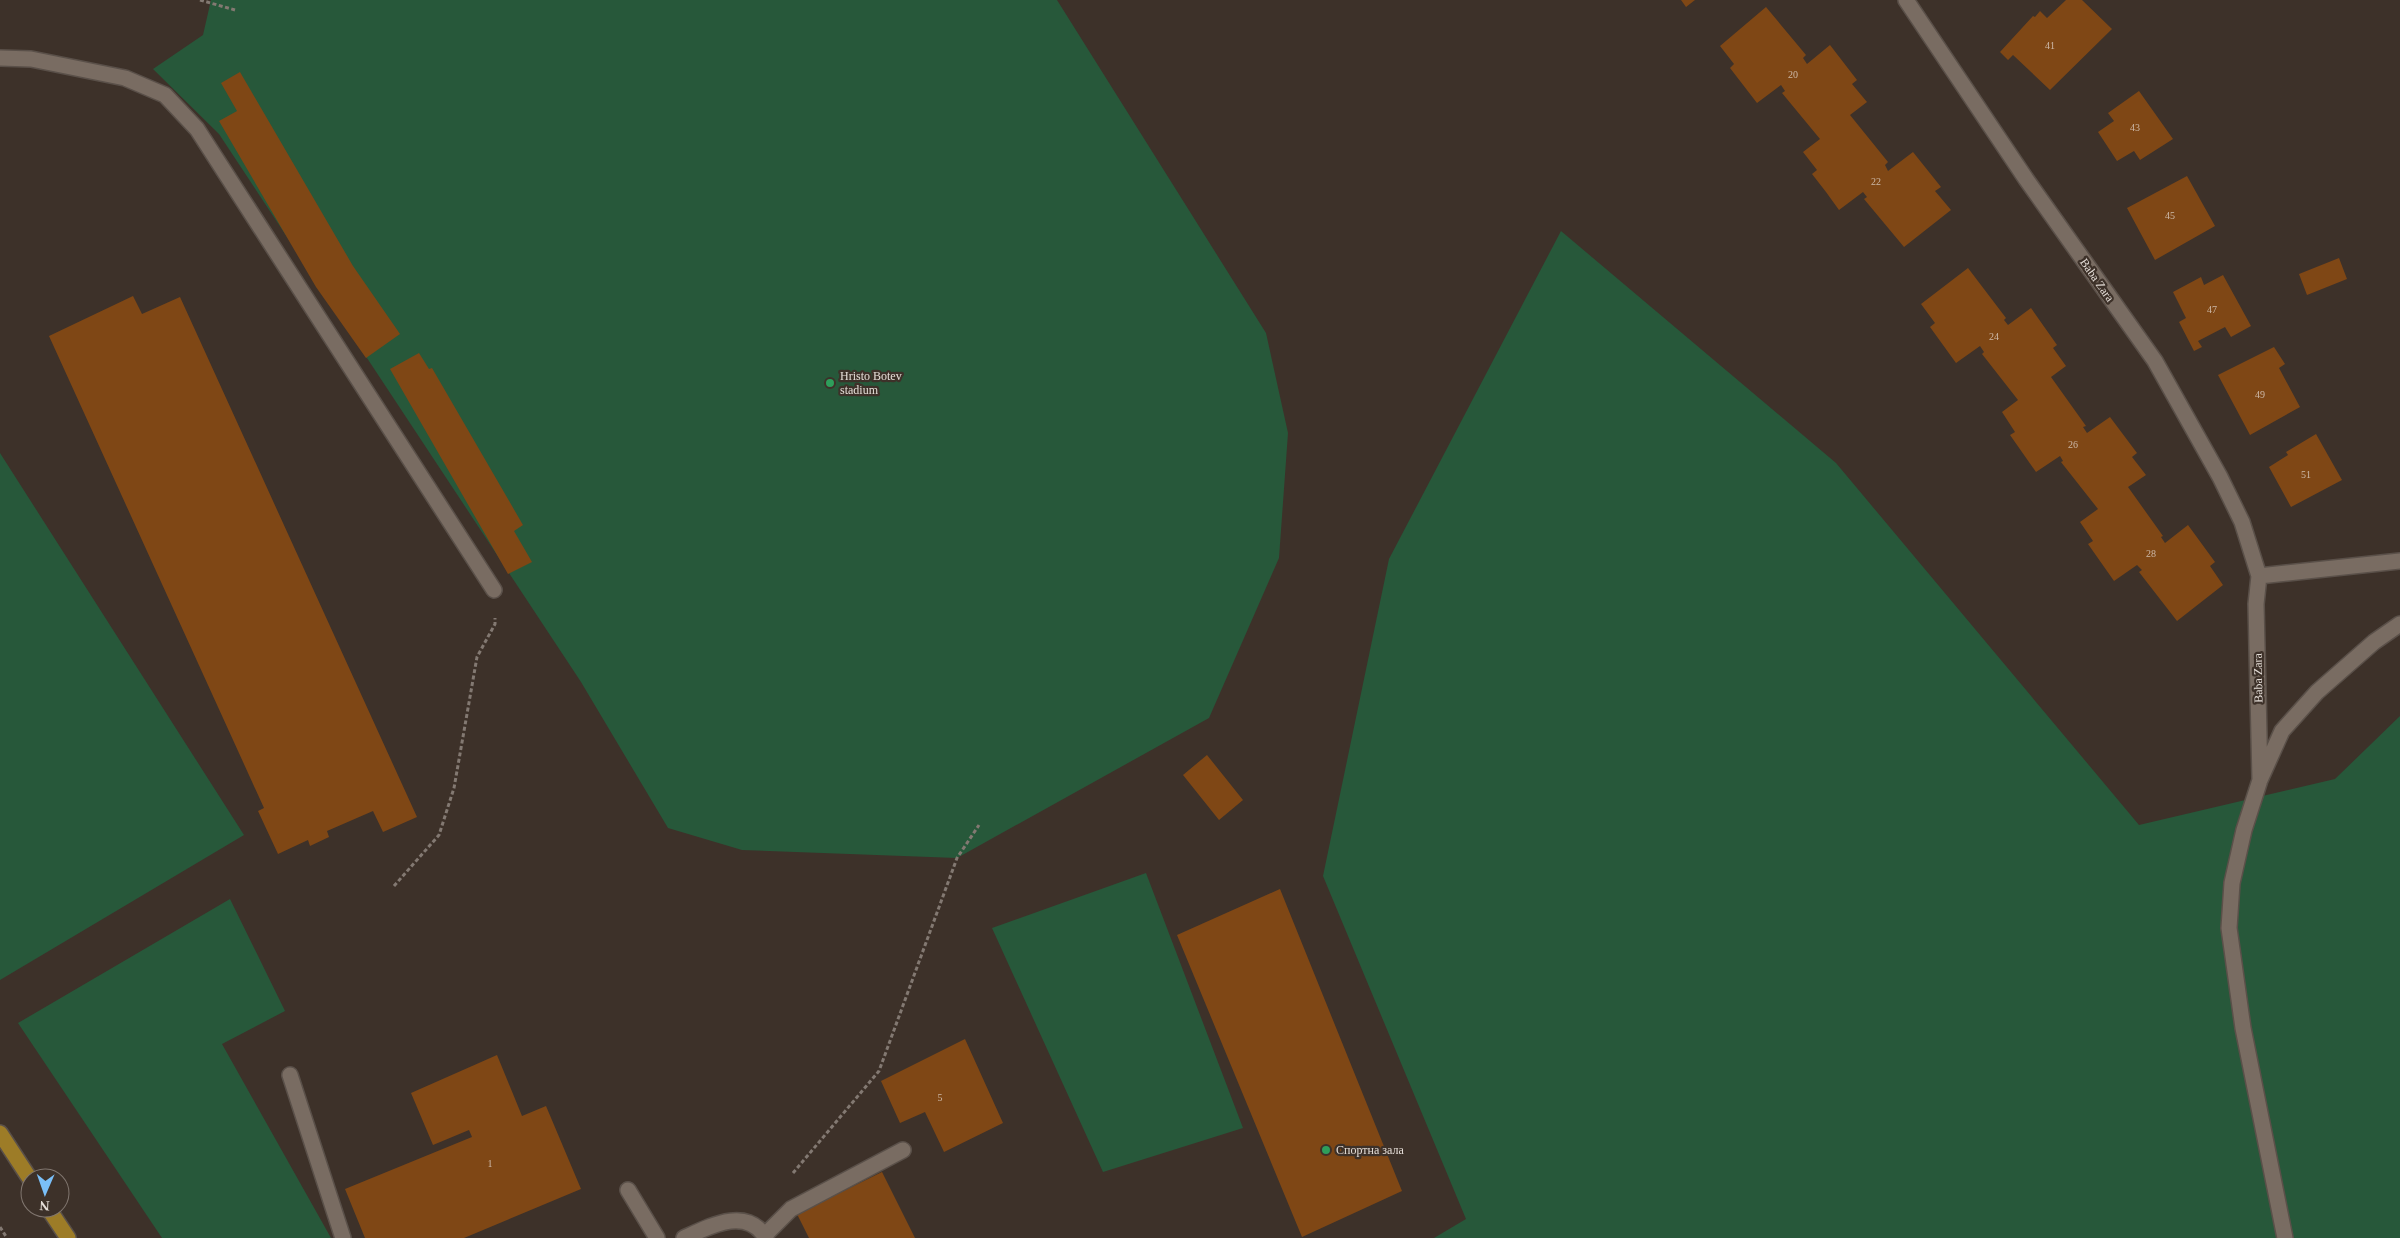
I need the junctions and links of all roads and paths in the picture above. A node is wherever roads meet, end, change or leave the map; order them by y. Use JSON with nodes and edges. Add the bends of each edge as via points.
{"nodes":[{"id":1,"x":200,"y":0,"type":"edge"},
{"id":2,"x":1906,"y":0,"type":"edge"},
{"id":3,"x":234,"y":10,"type":"dead end"},
{"id":4,"x":0,"y":58,"type":"edge"},
{"id":5,"x":2400,"y":561,"type":"edge"},
{"id":6,"x":2259,"y":576,"type":"junction"},
{"id":7,"x":494,"y":590,"type":"joint"},
{"id":8,"x":2400,"y":624,"type":"edge"},
{"id":9,"x":2260,"y":780,"type":"junction"},
{"id":10,"x":979,"y":825,"type":"dead end"},
{"id":11,"x":394,"y":886,"type":"dead end"},
{"id":12,"x":290,"y":1074,"type":"dead end"},
{"id":13,"x":0,"y":1133,"type":"edge"},
{"id":14,"x":903,"y":1150,"type":"dead end"},
{"id":15,"x":23,"y":1168,"type":"edge"},
{"id":16,"x":788,"y":1180,"type":"dead end"},
{"id":17,"x":628,"y":1190,"type":"dead end"},
{"id":18,"x":55,"y":1218,"type":"edge"},
{"id":19,"x":0,"y":1227,"type":"edge"},
{"id":20,"x":766,"y":1237,"type":"edge"},
{"id":21,"x":7,"y":1238,"type":"edge"},
{"id":22,"x":68,"y":1238,"type":"edge"},
{"id":23,"x":343,"y":1238,"type":"edge"},
{"id":24,"x":656,"y":1238,"type":"edge"},
{"id":25,"x":684,"y":1238,"type":"edge"},
{"id":26,"x":2285,"y":1238,"type":"edge"}],
"edges":[{"from":1,"to":3,"type":"path"},
{"from":2,"to":6,"type":"street","name":"Baba Zara","via":[[2026,180],[2155,361],[2242,522]]},
{"from":4,"to":7,"type":"street","via":[[31,59],[126,78],[165,95],[197,128]]},
{"from":5,"to":6,"type":"street"},
{"from":6,"to":9,"type":"street","name":"Baba Zara","via":[[2256,604]]},
{"from":7,"to":11,"type":"path","via":[[495,624],[477,657],[454,788],[439,835]]},
{"from":8,"to":9,"type":"street","via":[[2374,642],[2317,692],[2288,724]]},
{"from":9,"to":26,"type":"street","via":[[2232,883],[2229,928],[2243,1028]]},
{"from":10,"to":16,"type":"path","via":[[957,858],[879,1070]]},
{"from":12,"to":23,"type":"street"},
{"from":13,"to":15,"type":"main road"},
{"from":14,"to":20,"type":"street","via":[[790,1209]]},
{"from":17,"to":24,"type":"street"},
{"from":18,"to":22,"type":"main road"},
{"from":19,"to":21,"type":"path"},
{"from":20,"to":25,"type":"street","via":[[752,1223],[736,1220],[718,1222]]}]}
